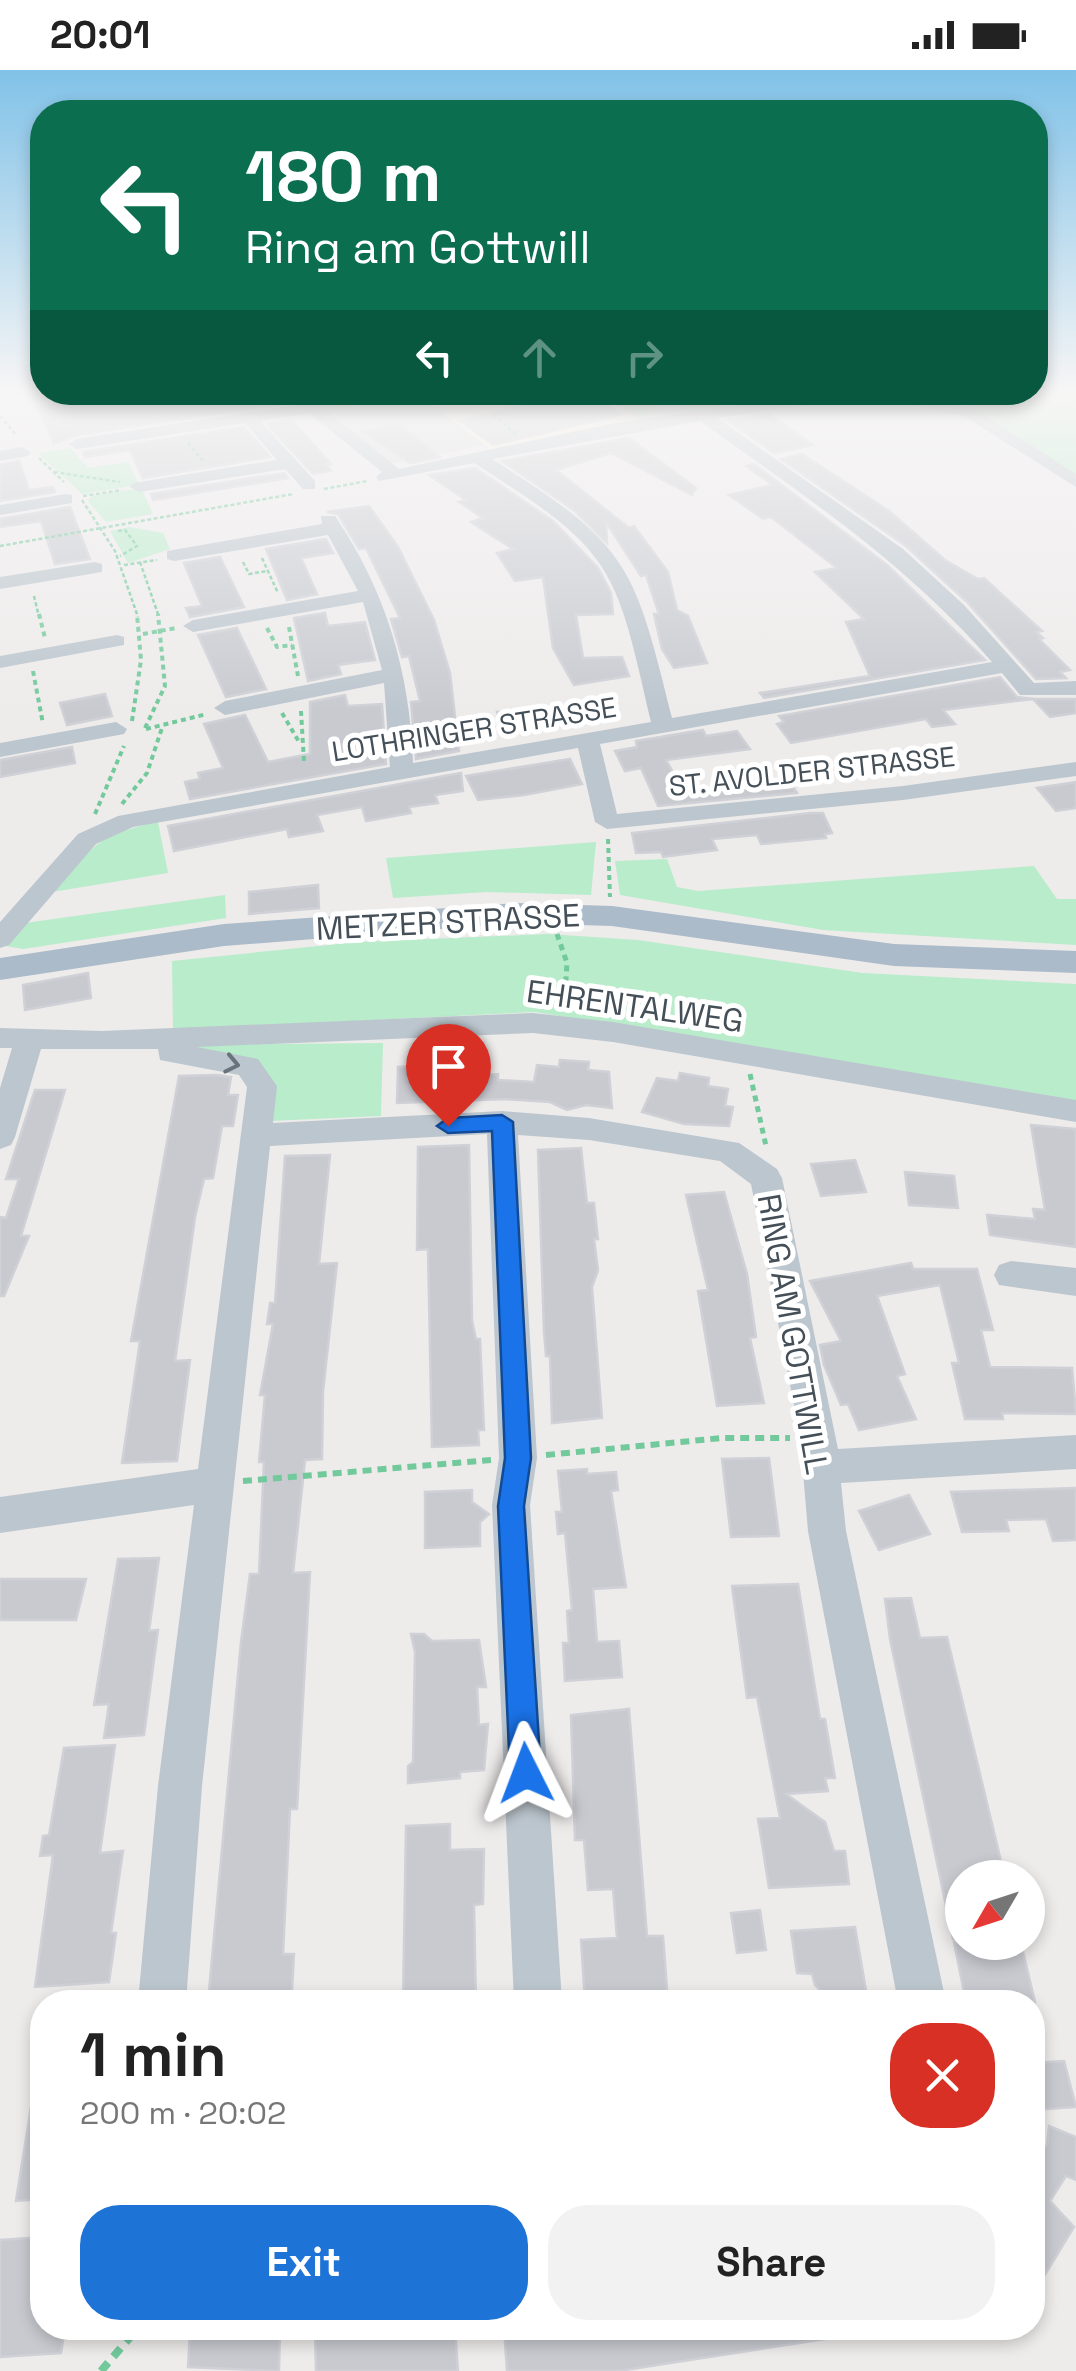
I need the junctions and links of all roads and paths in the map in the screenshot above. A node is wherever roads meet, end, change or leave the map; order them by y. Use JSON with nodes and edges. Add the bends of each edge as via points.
{"nodes":[{"id":1,"x":52,"y":497,"type":"edge"},
{"id":2,"x":74,"y":497,"type":"edge"},
{"id":3,"x":265,"y":497,"type":"edge"},
{"id":4,"x":538,"y":497,"type":"edge"},
{"id":5,"x":817,"y":497,"type":"edge"},
{"id":6,"x":0,"y":510,"type":"edge"},
{"id":7,"x":102,"y":529,"type":"junction"},
{"id":8,"x":118,"y":531,"type":"dead end"},
{"id":9,"x":0,"y":546,"type":"edge"},
{"id":10,"x":246,"y":546,"type":"junction"},
{"id":11,"x":174,"y":555,"type":"joint"},
{"id":12,"x":120,"y":556,"type":"junction"},
{"id":13,"x":140,"y":562,"type":"junction"},
{"id":14,"x":124,"y":565,"type":"junction"},
{"id":15,"x":95,"y":568,"type":"dead end"},
{"id":16,"x":268,"y":570,"type":"junction"},
{"id":17,"x":29,"y":578,"type":"junction"},
{"id":18,"x":0,"y":583,"type":"edge"},
{"id":19,"x":370,"y":595,"type":"junction"},
{"id":20,"x":285,"y":610,"type":"junction"},
{"id":21,"x":263,"y":621,"type":"dead end"},
{"id":22,"x":193,"y":626,"type":"joint"},
{"id":23,"x":162,"y":630,"type":"junction"},
{"id":24,"x":144,"y":634,"type":"junction"},
{"id":25,"x":117,"y":641,"type":"dead end"},
{"id":26,"x":292,"y":646,"type":"junction"},
{"id":27,"x":40,"y":655,"type":"junction"},
{"id":28,"x":0,"y":662,"type":"edge"},
{"id":29,"x":1005,"y":666,"type":"junction"},
{"id":30,"x":394,"y":674,"type":"junction"},
{"id":31,"x":1076,"y":688,"type":"edge"},
{"id":32,"x":300,"y":693,"type":"junction"},
{"id":33,"x":279,"y":706,"type":"dead end"},
{"id":34,"x":224,"y":708,"type":"joint"},
{"id":35,"x":664,"y":727,"type":"junction"},
{"id":36,"x":144,"y":728,"type":"junction"},
{"id":37,"x":162,"y":728,"type":"junction"},
{"id":38,"x":124,"y":733,"type":"junction"},
{"id":39,"x":587,"y":740,"type":"junction"},
{"id":40,"x":47,"y":742,"type":"junction"},
{"id":41,"x":300,"y":743,"type":"junction"},
{"id":42,"x":0,"y":750,"type":"edge"},
{"id":43,"x":304,"y":762,"type":"dead end"},
{"id":44,"x":1076,"y":769,"type":"edge"},
{"id":45,"x":402,"y":770,"type":"junction"},
{"id":46,"x":117,"y":809,"type":"dead end"},
{"id":47,"x":104,"y":816,"type":"dead end"},
{"id":48,"x":607,"y":822,"type":"junction"},
{"id":49,"x":605,"y":903,"type":"dead end"},
{"id":50,"x":562,"y":928,"type":"dead end"},
{"id":51,"x":0,"y":938,"type":"edge"},
{"id":52,"x":1076,"y":962,"type":"edge"},
{"id":53,"x":0,"y":969,"type":"edge"},
{"id":54,"x":565,"y":1026,"type":"junction"},
{"id":55,"x":15,"y":1038,"type":"edge"},
{"id":56,"x":102,"y":1041,"type":"junction"},
{"id":57,"x":746,"y":1057,"type":"junction"},
{"id":58,"x":1076,"y":1111,"type":"edge"},
{"id":59,"x":502,"y":1122,"type":"junction"},
{"id":60,"x":256,"y":1135,"type":"junction"},
{"id":61,"x":0,"y":1137,"type":"edge"},
{"id":62,"x":770,"y":1164,"type":"dead end"},
{"id":63,"x":1011,"y":1275,"type":"dead end"},
{"id":64,"x":1076,"y":1282,"type":"edge"},
{"id":65,"x":1076,"y":1452,"type":"edge"},
{"id":66,"x":818,"y":1467,"type":"junction"},
{"id":67,"x":216,"y":1484,"type":"junction"},
{"id":68,"x":0,"y":1515,"type":"edge"},
{"id":69,"x":163,"y":1990,"type":"edge"},
{"id":70,"x":537,"y":1990,"type":"edge"},
{"id":71,"x":920,"y":1990,"type":"edge"},
{"id":72,"x":128,"y":2340,"type":"edge"},
{"id":73,"x":102,"y":2371,"type":"edge"}],
"edges":[{"from":1,"to":6,"type":"street"},
{"from":2,"to":7,"type":"path"},
{"from":3,"to":7,"type":"path"},
{"from":4,"to":35,"type":"street","via":[[609,557],[628,592]]},
{"from":5,"to":29,"type":"street","via":[[896,553],[958,609]]},
{"from":7,"to":9,"type":"path"},
{"from":7,"to":12,"type":"path"},
{"from":8,"to":12,"type":"path","via":[[125,530],[137,546]]},
{"from":10,"to":11,"type":"street"},
{"from":10,"to":16,"type":"path"},
{"from":10,"to":16,"type":"path","via":[[249,574]]},
{"from":10,"to":19,"type":"street","via":[[331,524]]},
{"from":11,"to":13,"type":"path"},
{"from":12,"to":14,"type":"path"},
{"from":13,"to":14,"type":"path"},
{"from":13,"to":23,"type":"path"},
{"from":14,"to":24,"type":"path"},
{"from":15,"to":17,"type":"street"},
{"from":16,"to":20,"type":"path"},
{"from":17,"to":18,"type":"street"},
{"from":17,"to":27,"type":"path"},
{"from":19,"to":20,"type":"street"},
{"from":19,"to":30,"type":"street"},
{"from":20,"to":22,"type":"street"},
{"from":20,"to":26,"type":"path"},
{"from":21,"to":26,"type":"path","via":[[276,647]]},
{"from":22,"to":23,"type":"path"},
{"from":23,"to":24,"type":"path"},
{"from":23,"to":36,"type":"path","via":[[165,688]]},
{"from":24,"to":38,"type":"path","via":[[143,675]]},
{"from":25,"to":27,"type":"street"},
{"from":26,"to":32,"type":"path"},
{"from":27,"to":28,"type":"street"},
{"from":27,"to":40,"type":"path"},
{"from":29,"to":31,"type":"street","via":[[1036,693]]},
{"from":29,"to":35,"type":"street","name":"LOTHRINGER STRASSE"},
{"from":30,"to":32,"type":"street"},
{"from":30,"to":45,"type":"street"},
{"from":32,"to":34,"type":"street"},
{"from":32,"to":41,"type":"path"},
{"from":33,"to":41,"type":"path"},
{"from":34,"to":37,"type":"path"},
{"from":35,"to":39,"type":"street","name":"LOTHRINGER STRASSE"},
{"from":36,"to":37,"type":"path"},
{"from":36,"to":38,"type":"path"},
{"from":37,"to":46,"type":"path","via":[[146,773]]},
{"from":38,"to":40,"type":"street"},
{"from":38,"to":47,"type":"path","via":[[95,819]]},
{"from":39,"to":45,"type":"street","name":"LOTHRINGER STRASSE"},
{"from":39,"to":48,"type":"street"},
{"from":40,"to":42,"type":"street"},
{"from":41,"to":43,"type":"path"},
{"from":44,"to":48,"type":"street","name":"ST. AVOLDER STRASSE"},
{"from":45,"to":51,"type":"street","name":"LOTHRINGER STRASSE","via":[[204,805],[97,832]]},
{"from":48,"to":49,"type":"path","via":[[612,896]]},
{"from":50,"to":54,"type":"path","via":[[555,936],[567,963]]},
{"from":52,"to":53,"type":"main road","name":"METZER STRASSE","via":[[894,955],[650,921],[516,913],[208,936]]},
{"from":54,"to":56,"type":"street","name":"EHRENTALWEG"},
{"from":54,"to":57,"type":"street","name":"EHRENTALWEG"},
{"from":55,"to":56,"type":"street","name":"EHRENTALWEG"},
{"from":55,"to":61,"type":"street"},
{"from":56,"to":60,"type":"street","one_way":true,"via":[[248,1066],[262,1086]]},
{"from":57,"to":58,"type":"street","name":"EHRENTALWEG"},
{"from":57,"to":62,"type":"path"},
{"from":59,"to":60,"type":"street","name":"RING AM GOTTWILL"},
{"from":59,"to":66,"type":"street","name":"RING AM GOTTWILL","via":[[728,1151],[766,1178],[818,1436]]},
{"from":59,"to":70,"type":"street","via":[[518,1458],[511,1506]]},
{"from":60,"to":67,"type":"street"},
{"from":63,"to":64,"type":"street"},
{"from":65,"to":66,"type":"street"},
{"from":66,"to":71,"type":"street","name":"RING AM GOTTWILL"},
{"from":67,"to":68,"type":"street"},
{"from":67,"to":69,"type":"street"},
{"from":72,"to":73,"type":"path"}]}
